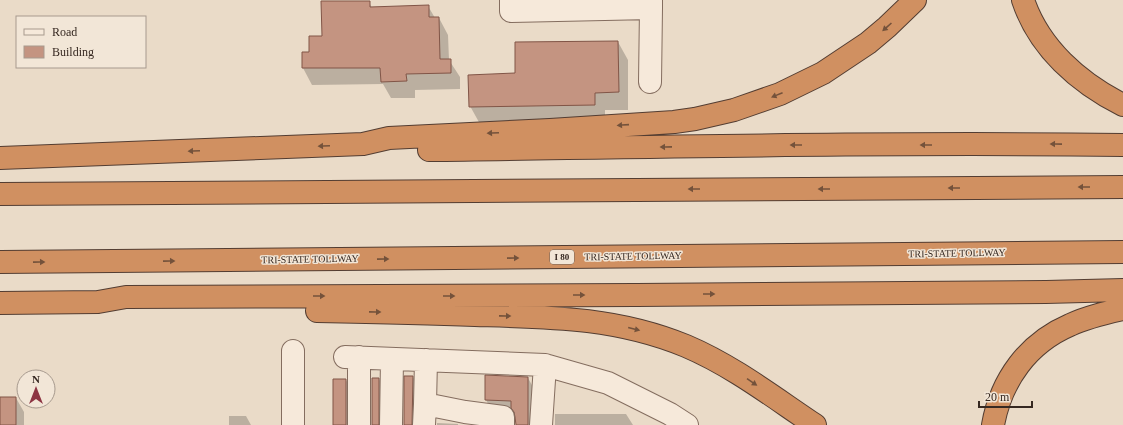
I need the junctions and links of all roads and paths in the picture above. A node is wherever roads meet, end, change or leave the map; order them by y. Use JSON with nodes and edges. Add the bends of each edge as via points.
{"nodes":[{"id":1,"x":512,"y":0,"type":"edge"},
{"id":2,"x":915,"y":0,"type":"edge"},
{"id":3,"x":1023,"y":0,"type":"edge"},
{"id":4,"x":651,"y":4,"type":"edge"},
{"id":5,"x":650,"y":82,"type":"dead end"},
{"id":6,"x":1123,"y":105,"type":"edge"},
{"id":7,"x":363,"y":144,"type":"junction"},
{"id":8,"x":1123,"y":145,"type":"edge"},
{"id":9,"x":0,"y":158,"type":"edge"},
{"id":10,"x":1123,"y":187,"type":"edge"},
{"id":11,"x":0,"y":194,"type":"edge"},
{"id":12,"x":1123,"y":252,"type":"edge"},
{"id":13,"x":0,"y":262,"type":"edge"},
{"id":14,"x":1123,"y":290,"type":"edge"},
{"id":15,"x":98,"y":302,"type":"junction"},
{"id":16,"x":0,"y":303,"type":"edge"},
{"id":17,"x":1123,"y":309,"type":"edge"},
{"id":18,"x":293,"y":351,"type":"dead end"},
{"id":19,"x":392,"y":359,"type":"junction"},
{"id":20,"x":426,"y":360,"type":"junction"},
{"id":21,"x":545,"y":365,"type":"junction"},
{"id":22,"x":424,"y":415,"type":"edge"},
{"id":23,"x":465,"y":418,"type":"edge"},
{"id":24,"x":293,"y":425,"type":"edge"},
{"id":25,"x":359,"y":425,"type":"edge"},
{"id":26,"x":391,"y":425,"type":"edge"},
{"id":27,"x":503,"y":425,"type":"edge"},
{"id":28,"x":541,"y":425,"type":"edge"},
{"id":29,"x":687,"y":425,"type":"edge"},
{"id":30,"x":815,"y":425,"type":"edge"},
{"id":31,"x":993,"y":425,"type":"edge"}],
"edges":[{"from":1,"to":4,"type":"street","via":[[511,11]]},
{"from":2,"to":7,"type":"highway","one_way":true,"via":[[868,43],[823,74],[780,94],[734,110],[674,122],[389,138]]},
{"from":3,"to":6,"type":"highway","via":[[1039,34],[1067,67],[1093,88]]},
{"from":4,"to":5,"type":"street"},
{"from":8,"to":7,"type":"highway","one_way":true,"via":[[734,146],[390,151]]},
{"from":7,"to":9,"type":"highway","one_way":true},
{"from":10,"to":11,"type":"highway","one_way":true},
{"from":13,"to":12,"type":"highway","name":"TRI-STATE TOLLWAY","number":"I 80","one_way":true},
{"from":15,"to":14,"type":"highway","one_way":true,"via":[[134,297]]},
{"from":15,"to":16,"type":"highway"},
{"from":15,"to":30,"type":"highway","one_way":true,"via":[[126,307],[552,317],[612,324],[669,340],[718,361]]},
{"from":17,"to":31,"type":"highway","via":[[1071,324],[1042,341],[1020,362],[1007,382],[997,406]]},
{"from":18,"to":24,"type":"street"},
{"from":19,"to":20,"type":"street"},
{"from":19,"to":25,"type":"street","via":[[352,357]]},
{"from":19,"to":26,"type":"street"},
{"from":20,"to":21,"type":"street"},
{"from":20,"to":22,"type":"street"},
{"from":21,"to":28,"type":"street"},
{"from":21,"to":29,"type":"street","via":[[608,383]]},
{"from":22,"to":23,"type":"street"},
{"from":23,"to":27,"type":"street","via":[[503,417]]}]}
